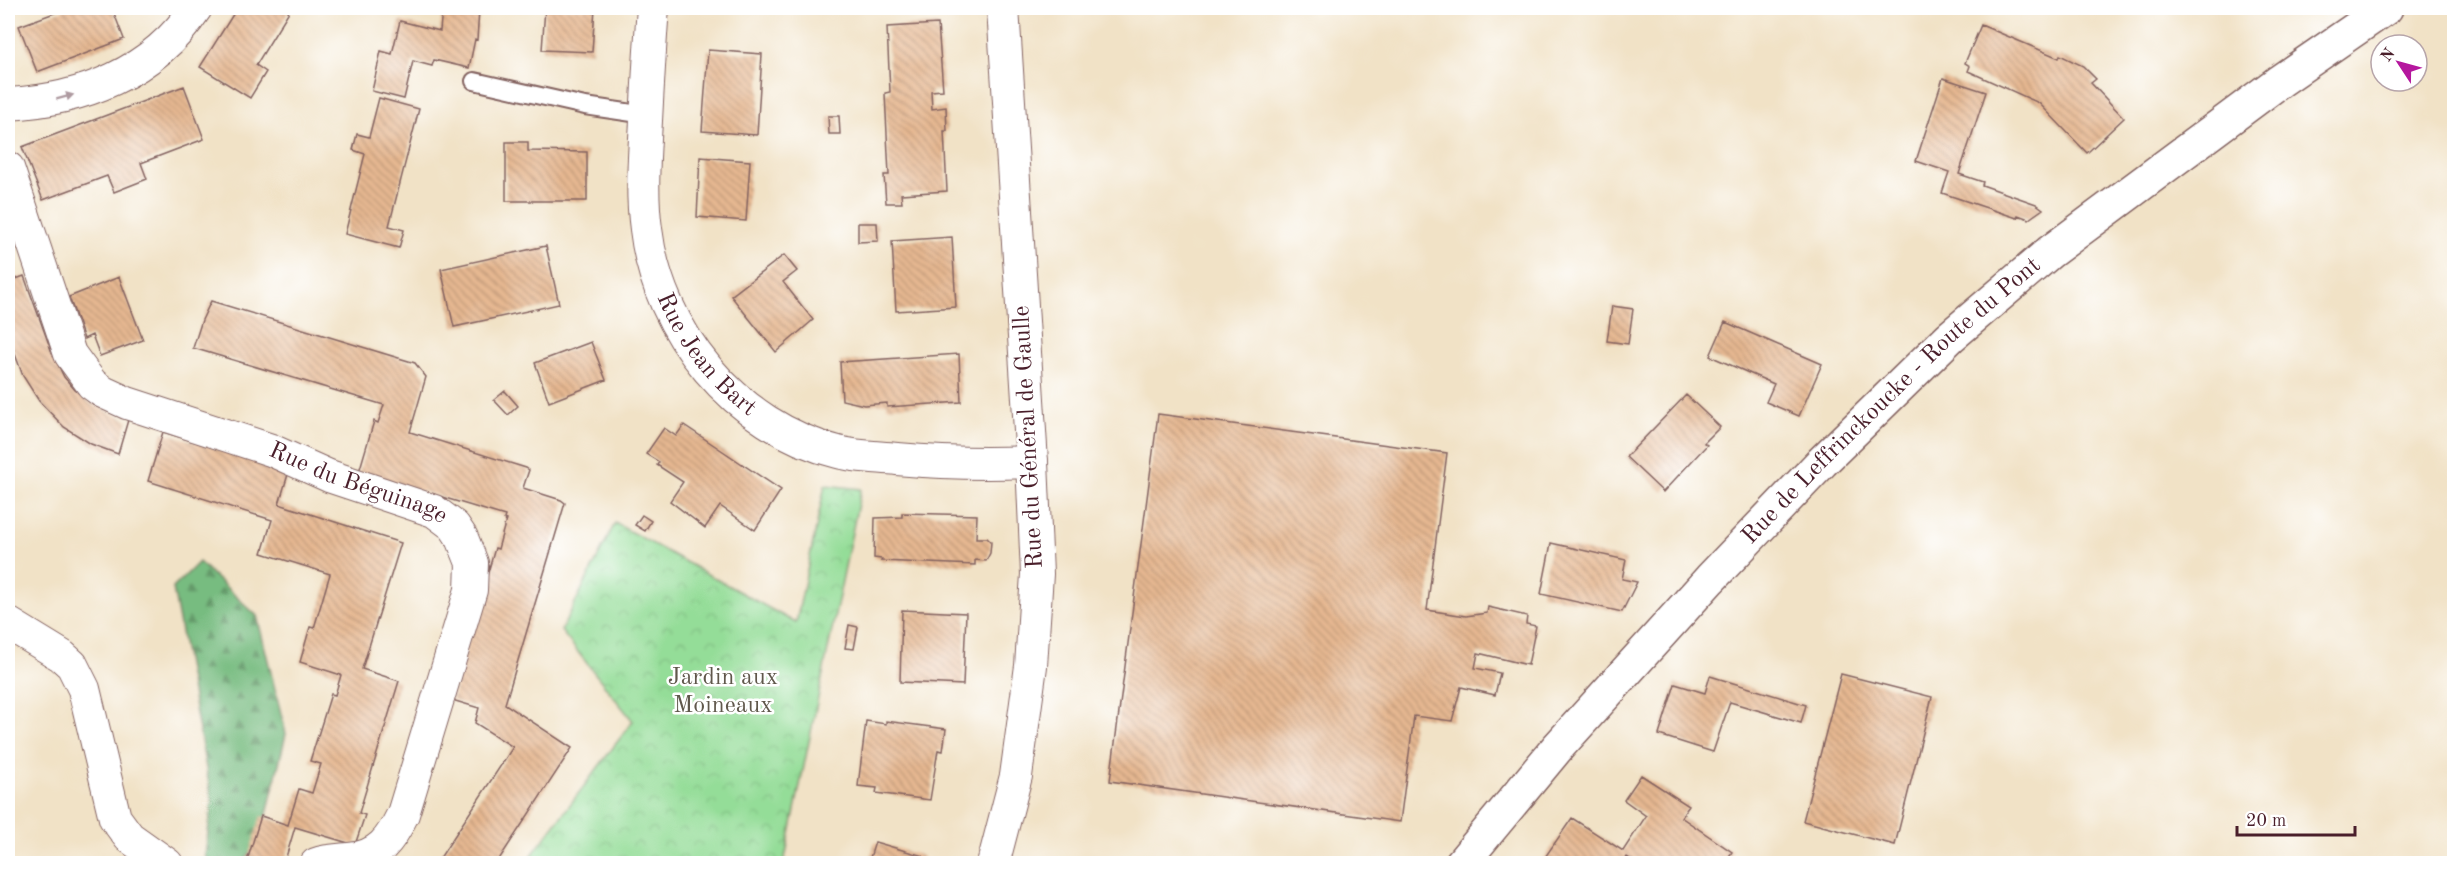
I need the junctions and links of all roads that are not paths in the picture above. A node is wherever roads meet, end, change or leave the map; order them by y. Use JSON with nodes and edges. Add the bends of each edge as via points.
{"nodes":[{"id":1,"x":196,"y":8,"type":"edge"},
{"id":2,"x":653,"y":8,"type":"edge"},
{"id":3,"x":1003,"y":8,"type":"edge"},
{"id":4,"x":2386,"y":8,"type":"edge"},
{"id":5,"x":474,"y":81,"type":"dead end"},
{"id":6,"x":8,"y":104,"type":"edge"},
{"id":7,"x":646,"y":115,"type":"junction"},
{"id":8,"x":8,"y":168,"type":"edge"},
{"id":9,"x":1032,"y":462,"type":"junction"},
{"id":10,"x":8,"y":623,"type":"edge"},
{"id":11,"x":164,"y":861,"type":"edge"},
{"id":12,"x":316,"y":864,"type":"edge"},
{"id":13,"x":993,"y":864,"type":"edge"},
{"id":14,"x":1461,"y":864,"type":"edge"}],
"edges":[{"from":6,"to":1,"type":"street","one_way":true,"via":[[50,101],[111,80],[164,45]]},
{"from":2,"to":7,"type":"street","name":"Rue Jean Bart"},
{"from":3,"to":9,"type":"street","name":"Rue du Général de Gaulle"},
{"from":4,"to":14,"type":"main road","name":"Rue de Leffrinckoucke - Route du Pont","via":[[2058,245],[1950,337],[1710,579],[1558,747]]},
{"from":5,"to":7,"type":"lane","via":[[585,106]]},
{"from":7,"to":9,"type":"street","name":"Rue Jean Bart","via":[[644,207],[657,278],[687,343],[701,363],[735,396],[785,431],[839,453],[959,464]]},
{"from":8,"to":12,"type":"street","name":"Rue du Béguinage","via":[[70,354],[92,384],[127,403],[270,450],[344,482],[421,505],[454,526],[468,550],[472,563],[471,590],[395,831],[389,842],[366,856]]},
{"from":9,"to":13,"type":"street","name":"Rue du Général de Gaulle","via":[[1037,574],[1031,666],[1016,776]]},
{"from":10,"to":11,"type":"street","via":[[62,656],[75,670],[84,689],[115,818],[129,837]]}]}
